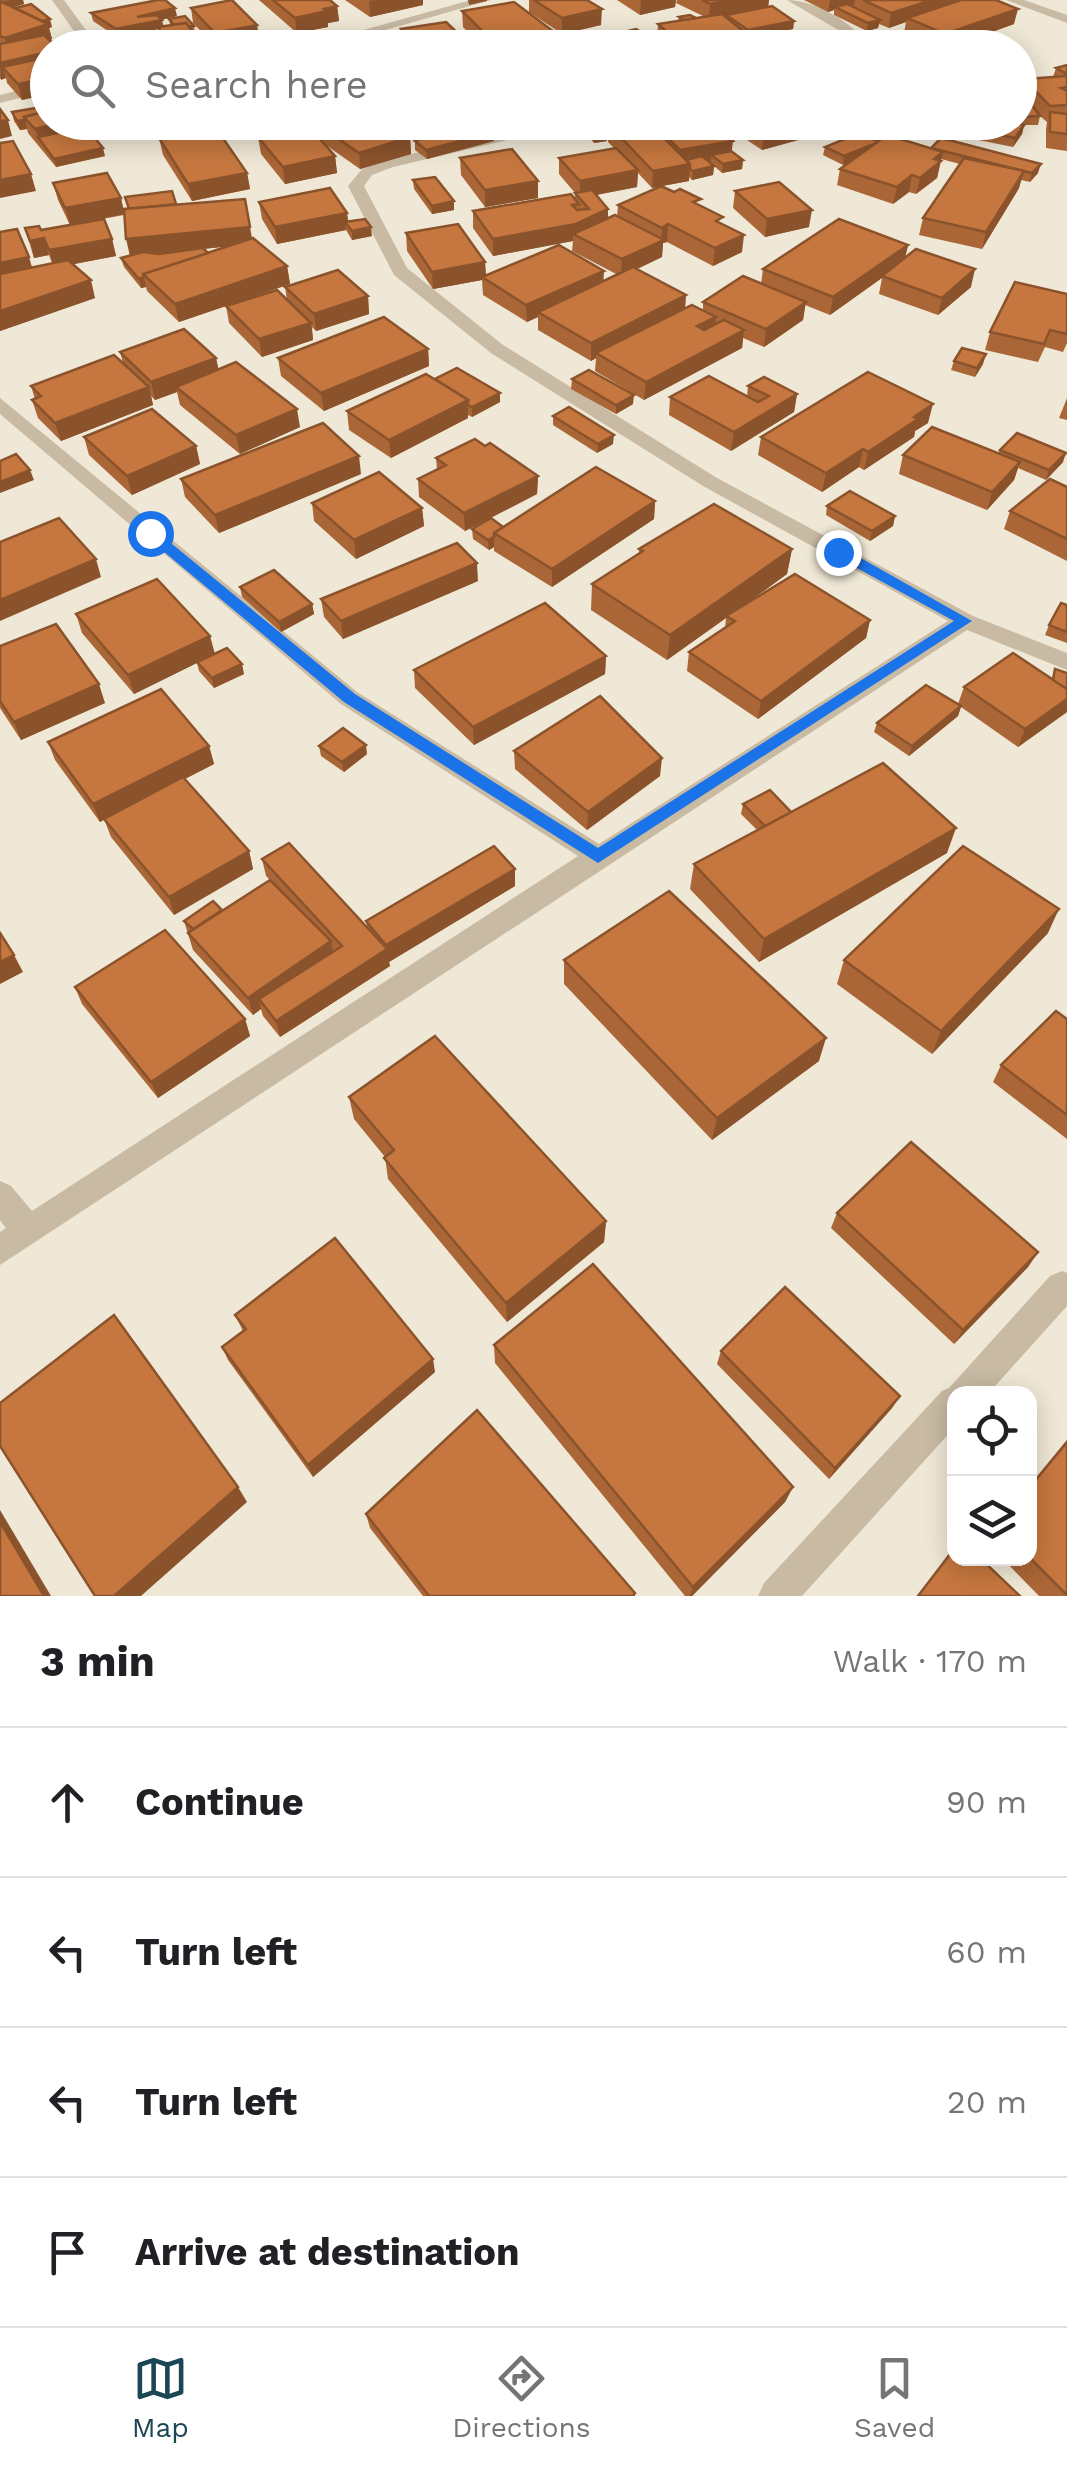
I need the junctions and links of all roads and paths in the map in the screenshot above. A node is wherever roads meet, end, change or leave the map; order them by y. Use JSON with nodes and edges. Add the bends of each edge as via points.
{"nodes":[{"id":1,"x":58,"y":0,"type":"edge"},
{"id":2,"x":486,"y":0,"type":"edge"},
{"id":3,"x":792,"y":0,"type":"edge"},
{"id":4,"x":1012,"y":0,"type":"edge"},
{"id":5,"x":1067,"y":20,"type":"edge"},
{"id":6,"x":79,"y":30,"type":"edge"},
{"id":7,"x":374,"y":30,"type":"edge"},
{"id":8,"x":848,"y":30,"type":"edge"},
{"id":9,"x":30,"y":91,"type":"edge"},
{"id":10,"x":0,"y":100,"type":"edge"},
{"id":11,"x":495,"y":140,"type":"edge"},
{"id":12,"x":0,"y":404,"type":"edge"},
{"id":13,"x":965,"y":621,"type":"junction"},
{"id":14,"x":1067,"y":662,"type":"edge"},
{"id":15,"x":598,"y":856,"type":"junction"},
{"id":16,"x":0,"y":1196,"type":"edge"},
{"id":17,"x":28,"y":1231,"type":"junction"},
{"id":18,"x":0,"y":1250,"type":"edge"},
{"id":19,"x":1062,"y":1287,"type":"dead end"},
{"id":20,"x":971,"y":1386,"type":"edge"},
{"id":21,"x":947,"y":1411,"type":"edge"},
{"id":22,"x":777,"y":1596,"type":"edge"}],
"edges":[{"from":1,"to":6,"type":"street"},
{"from":2,"to":7,"type":"street"},
{"from":3,"to":8,"type":"street"},
{"from":4,"to":5,"type":"street"},
{"from":9,"to":10,"type":"street"},
{"from":11,"to":13,"type":"street","via":[[389,163],[367,172],[356,186],[400,271],[496,349],[710,482]]},
{"from":12,"to":15,"type":"street","via":[[349,698]]},
{"from":13,"to":14,"type":"street"},
{"from":13,"to":15,"type":"street"},
{"from":15,"to":17,"type":"street"},
{"from":16,"to":17,"type":"street"},
{"from":17,"to":18,"type":"street"},
{"from":19,"to":20,"type":"street"},
{"from":21,"to":22,"type":"street"}]}
